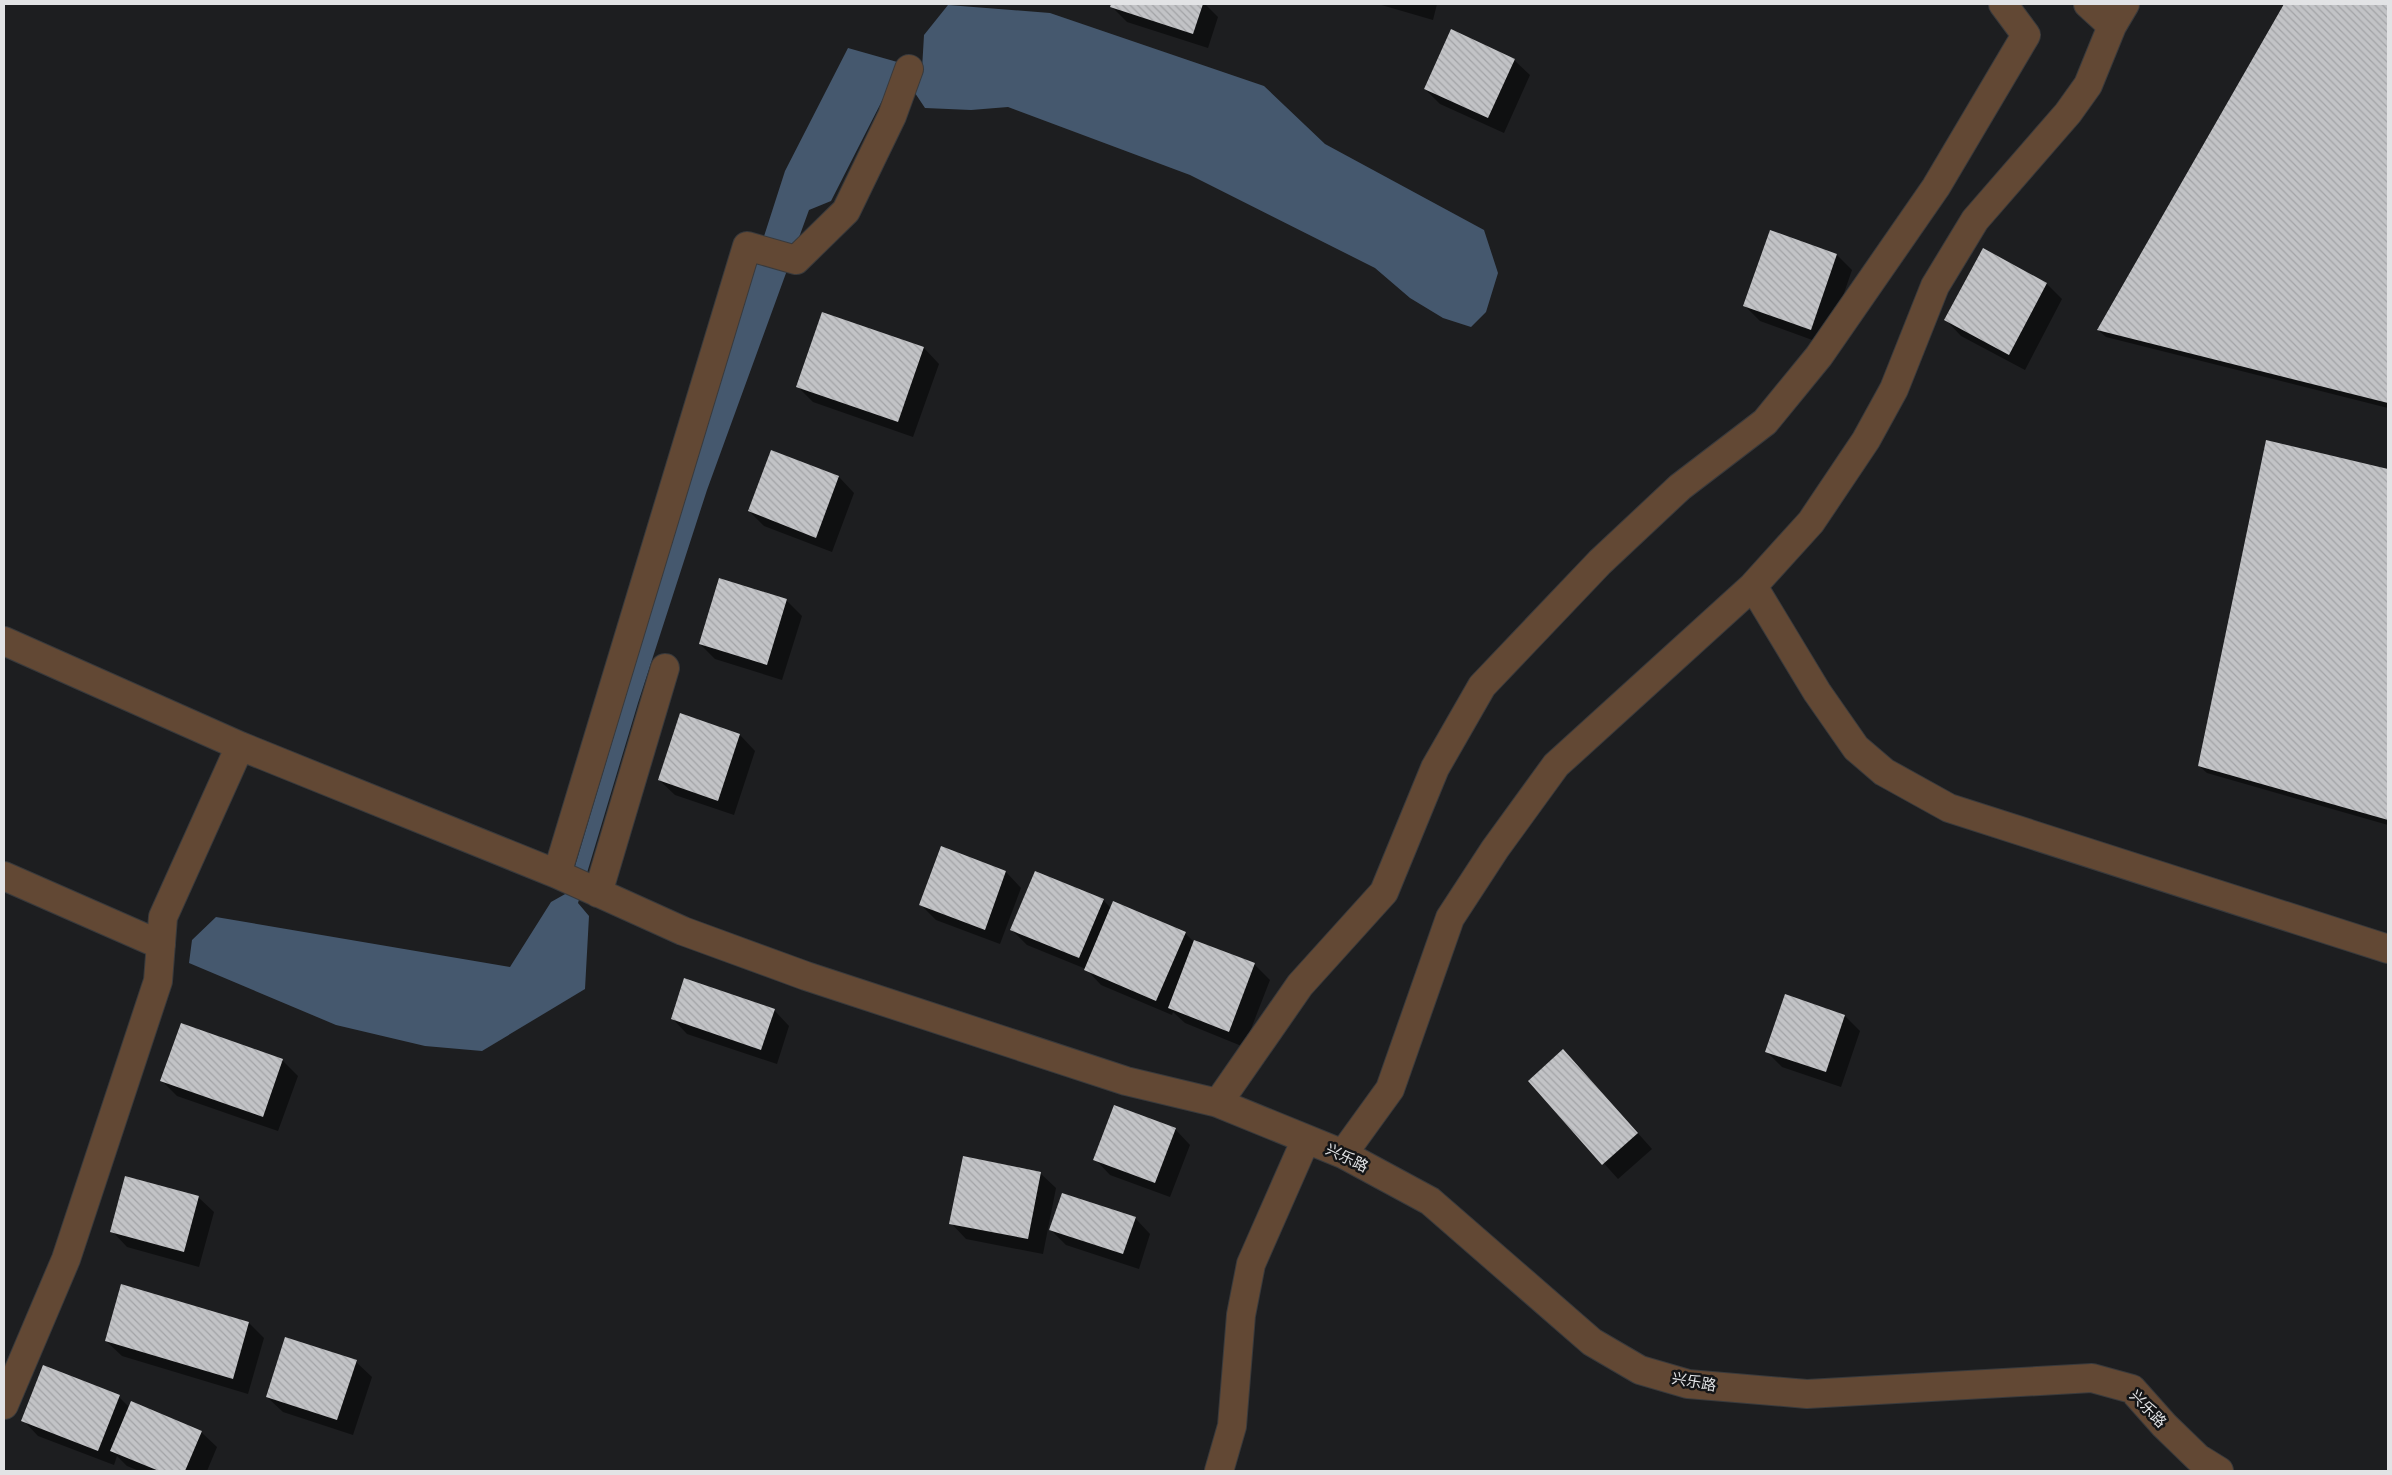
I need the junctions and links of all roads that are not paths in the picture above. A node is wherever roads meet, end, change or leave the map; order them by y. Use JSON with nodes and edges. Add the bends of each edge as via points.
{"nodes":[{"id":1,"x":2003,"y":4,"type":"edge"},
{"id":2,"x":2088,"y":4,"type":"edge"},
{"id":3,"x":2118,"y":15,"type":"edge"},
{"id":4,"x":910,"y":69,"type":"dead end"},
{"id":5,"x":1753,"y":586,"type":"junction"},
{"id":6,"x":4,"y":641,"type":"edge"},
{"id":7,"x":665,"y":668,"type":"dead end"},
{"id":8,"x":240,"y":746,"type":"junction"},
{"id":9,"x":557,"y":874,"type":"junction"},
{"id":10,"x":4,"y":876,"type":"edge"},
{"id":11,"x":598,"y":892,"type":"junction"},
{"id":12,"x":161,"y":945,"type":"junction"},
{"id":13,"x":2388,"y":949,"type":"edge"},
{"id":14,"x":1218,"y":1103,"type":"junction"},
{"id":15,"x":1306,"y":1139,"type":"junction"},
{"id":16,"x":1343,"y":1154,"type":"junction"},
{"id":17,"x":4,"y":1405,"type":"edge"},
{"id":18,"x":1219,"y":1471,"type":"edge"},
{"id":19,"x":2219,"y":1471,"type":"edge"}],
"edges":[{"from":1,"to":14,"type":"street","via":[[2026,35],[1936,186],[1818,356],[1765,422],[1680,487],[1600,562],[1482,686],[1435,768],[1384,892],[1300,985]]},
{"from":2,"to":3,"type":"street"},
{"from":3,"to":5,"type":"street","via":[[2088,86],[1975,220],[1935,286],[1894,389],[1866,440],[1811,522]]},
{"from":4,"to":9,"type":"street","via":[[892,116],[846,211],[796,260],[746,246]]},
{"from":5,"to":13,"type":"street","via":[[1817,692],[1856,748],[1884,772],[1949,808]]},
{"from":5,"to":16,"type":"street","via":[[1556,765],[1501,841],[1450,918],[1390,1090]]},
{"from":6,"to":8,"type":"street","name":"兴乐路"},
{"from":7,"to":11,"type":"street"},
{"from":8,"to":9,"type":"street","name":"兴乐路"},
{"from":8,"to":12,"type":"street","via":[[163,917]]},
{"from":9,"to":11,"type":"street","name":"兴乐路"},
{"from":10,"to":12,"type":"street"},
{"from":11,"to":14,"type":"street","name":"兴乐路","via":[[683,932],[806,976],[1126,1082]]},
{"from":12,"to":17,"type":"street","via":[[158,981],[66,1259]]},
{"from":14,"to":15,"type":"street","name":"兴乐路"},
{"from":15,"to":16,"type":"street","name":"兴乐路"},
{"from":15,"to":18,"type":"street","via":[[1251,1264],[1241,1315],[1232,1426]]},
{"from":16,"to":19,"type":"street","name":"兴乐路","via":[[1430,1201],[1592,1342],[1640,1370],[1688,1384],[1807,1394],[2092,1378],[2132,1389],[2164,1426],[2198,1458]]}]}
